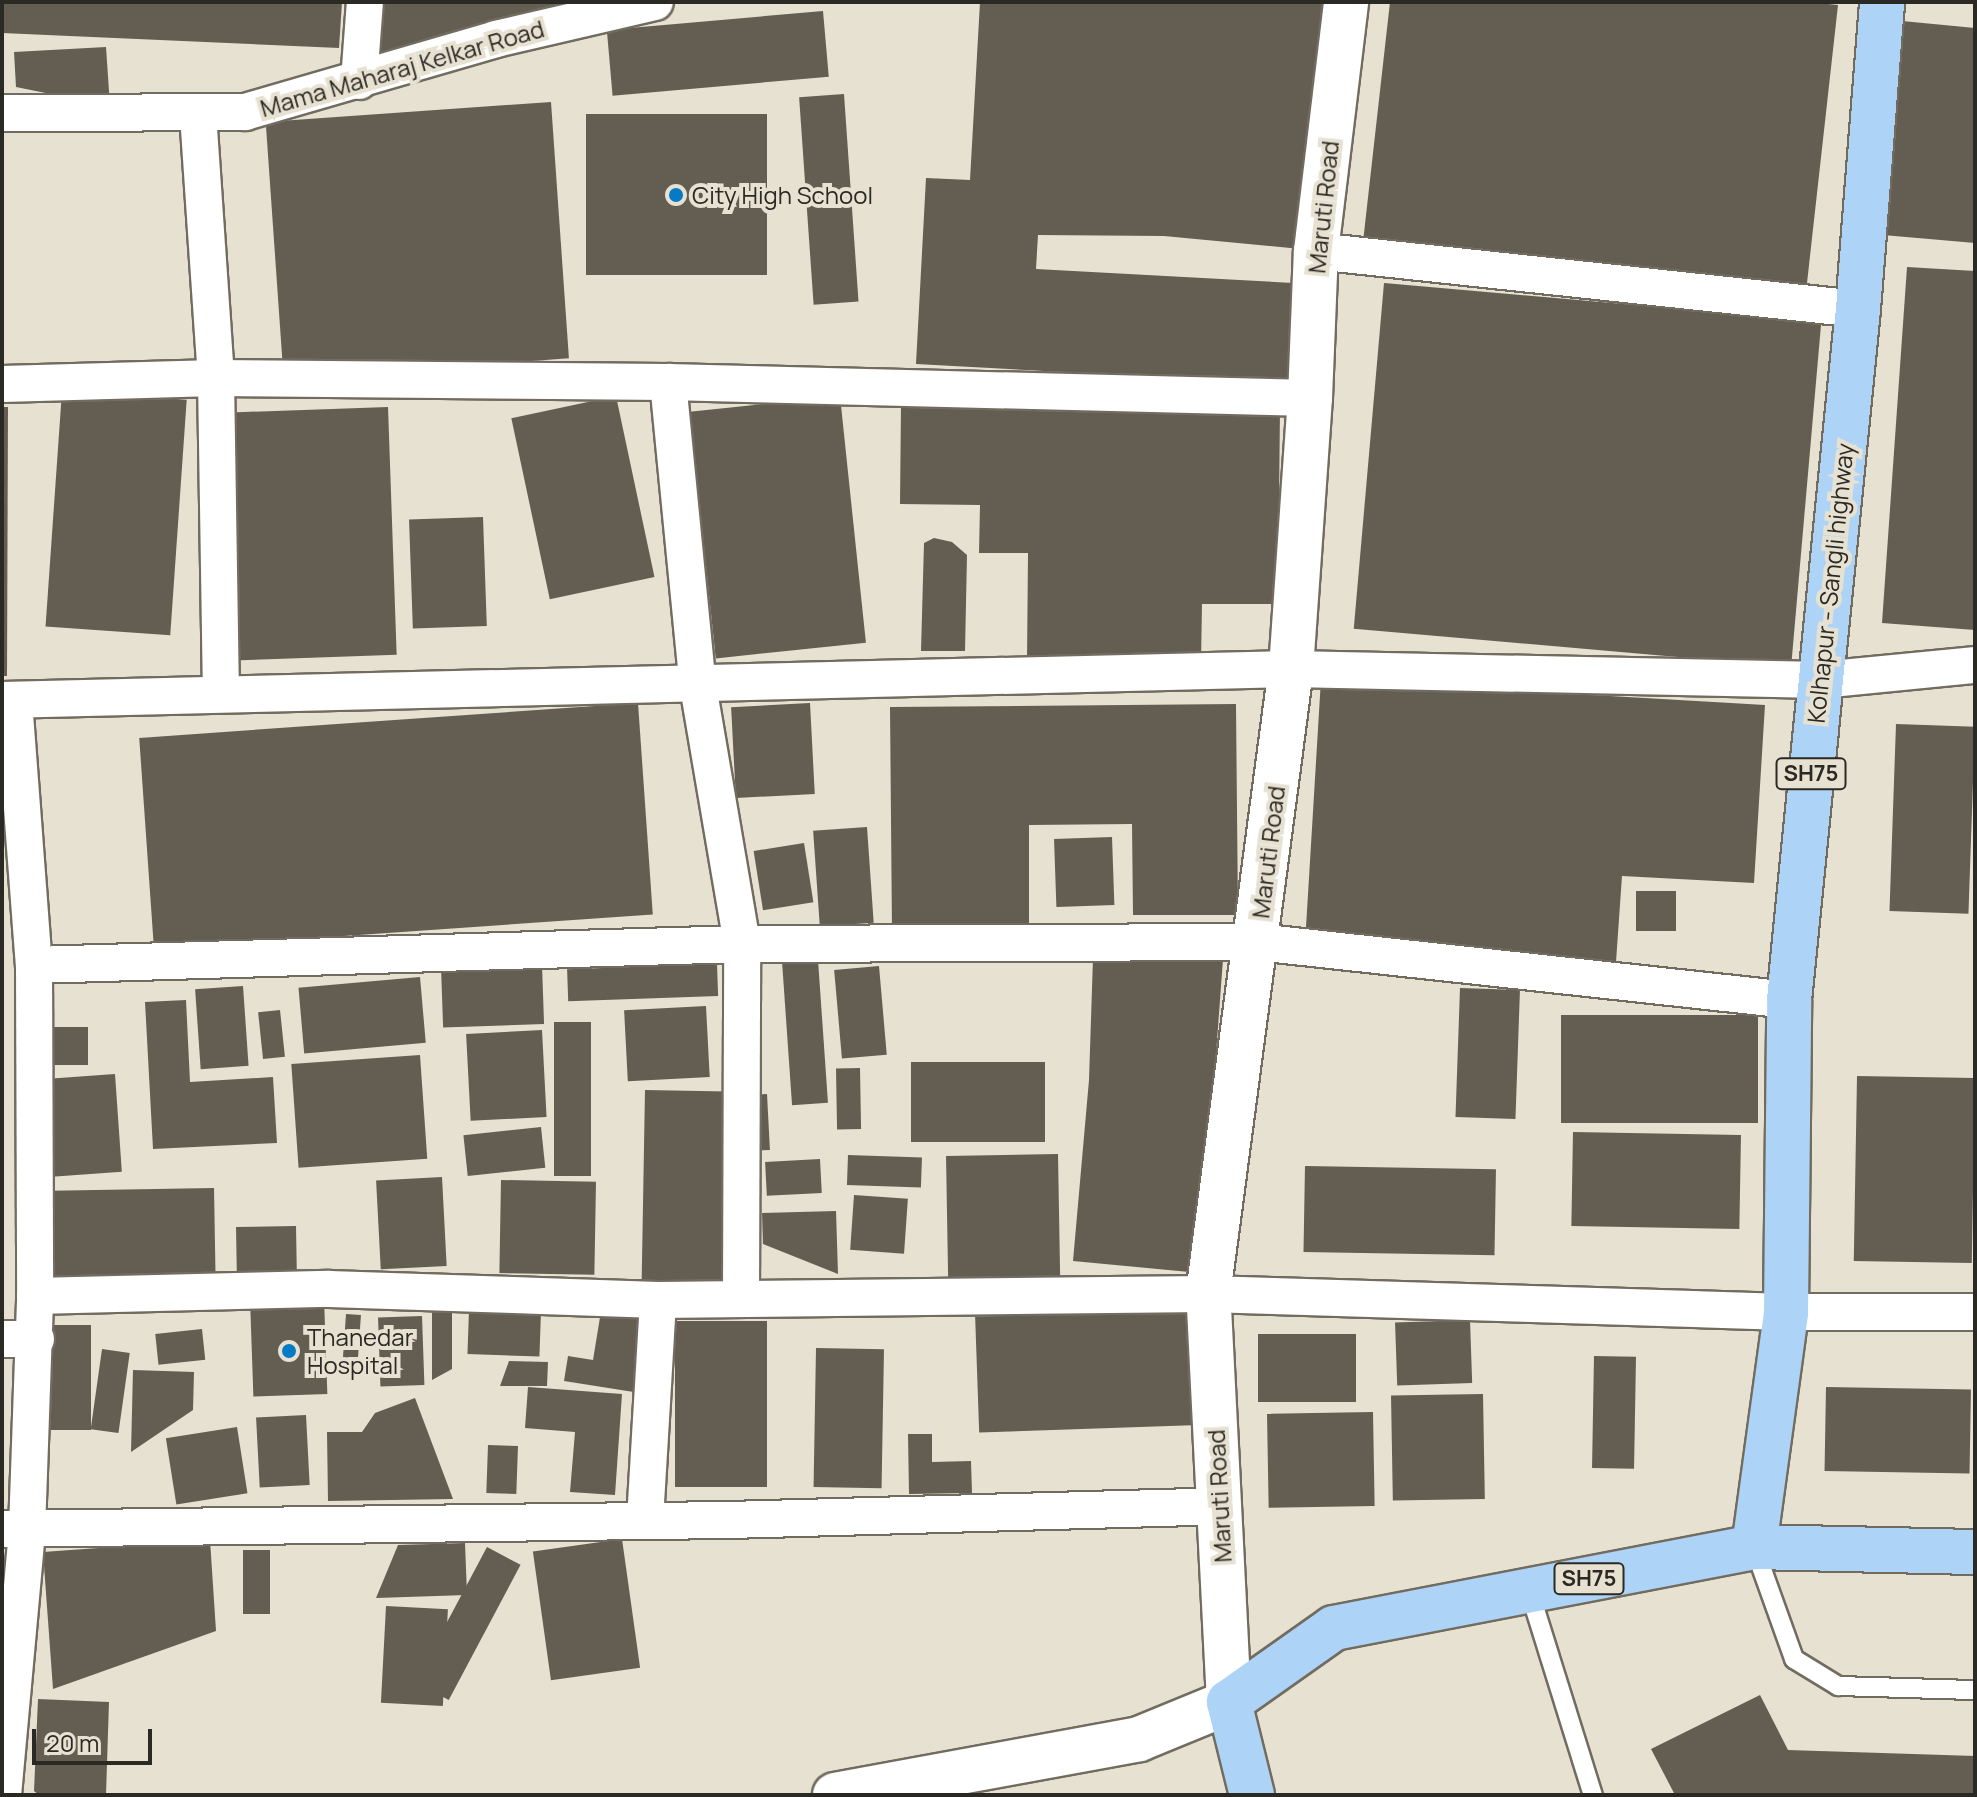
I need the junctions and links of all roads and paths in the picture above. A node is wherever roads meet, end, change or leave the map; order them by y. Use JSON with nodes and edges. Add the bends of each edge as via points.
{"nodes":[{"id":1,"x":365,"y":2,"type":"edge"},
{"id":2,"x":655,"y":2,"type":"edge"},
{"id":3,"x":1346,"y":2,"type":"edge"},
{"id":4,"x":1882,"y":2,"type":"edge"},
{"id":5,"x":359,"y":81,"type":"junction"},
{"id":6,"x":2,"y":113,"type":"edge"},
{"id":7,"x":198,"y":114,"type":"junction"},
{"id":8,"x":1316,"y":251,"type":"junction"},
{"id":9,"x":1858,"y":309,"type":"junction"},
{"id":10,"x":216,"y":378,"type":"junction"},
{"id":11,"x":668,"y":382,"type":"junction"},
{"id":12,"x":2,"y":384,"type":"edge"},
{"id":13,"x":1310,"y":398,"type":"junction"},
{"id":14,"x":1975,"y":665,"type":"edge"},
{"id":15,"x":1291,"y":669,"type":"junction"},
{"id":16,"x":1821,"y":680,"type":"junction"},
{"id":17,"x":698,"y":686,"type":"junction"},
{"id":18,"x":221,"y":693,"type":"junction"},
{"id":19,"x":8,"y":701,"type":"edge"},
{"id":20,"x":1257,"y":942,"type":"junction"},
{"id":21,"x":742,"y":944,"type":"junction"},
{"id":22,"x":23,"y":981,"type":"edge"},
{"id":23,"x":1789,"y":1000,"type":"junction"},
{"id":24,"x":1208,"y":1294,"type":"junction"},
{"id":25,"x":35,"y":1296,"type":"junction"},
{"id":26,"x":741,"y":1298,"type":"junction"},
{"id":27,"x":658,"y":1300,"type":"junction"},
{"id":28,"x":1786,"y":1312,"type":"junction"},
{"id":29,"x":1975,"y":1312,"type":"edge"},
{"id":30,"x":19,"y":1339,"type":"edge"},
{"id":31,"x":1220,"y":1506,"type":"junction"},
{"id":32,"x":645,"y":1520,"type":"junction"},
{"id":33,"x":14,"y":1530,"type":"edge"},
{"id":34,"x":1754,"y":1547,"type":"junction"},
{"id":35,"x":1975,"y":1552,"type":"edge"},
{"id":36,"x":1529,"y":1590,"type":"junction"},
{"id":37,"x":1975,"y":1690,"type":"edge"},
{"id":38,"x":1229,"y":1702,"type":"junction"},
{"id":39,"x":3,"y":1795,"type":"edge"},
{"id":40,"x":835,"y":1795,"type":"edge"},
{"id":41,"x":1252,"y":1795,"type":"edge"},
{"id":42,"x":1593,"y":1795,"type":"edge"}],
"edges":[{"from":1,"to":5,"type":"street"},
{"from":2,"to":5,"type":"street","name":"Mama Maharaj Kelkar Road","via":[[496,39]]},
{"from":3,"to":8,"type":"street","name":"Maruti Road"},
{"from":4,"to":9,"type":"main road","name":"Kolhapur - Sangli highway","number":"SH75"},
{"from":5,"to":7,"type":"street","name":"Mama Maharaj Kelkar Road","via":[[264,108]]},
{"from":6,"to":7,"type":"street","name":"Mama Maharaj Kelkar Road"},
{"from":7,"to":10,"type":"street"},
{"from":8,"to":9,"type":"street"},
{"from":8,"to":13,"type":"street","name":"Maruti Road"},
{"from":9,"to":16,"type":"main road","name":"Kolhapur - Sangli highway","number":"SH75"},
{"from":10,"to":11,"type":"street"},
{"from":10,"to":12,"type":"street"},
{"from":10,"to":18,"type":"street"},
{"from":11,"to":13,"type":"street"},
{"from":11,"to":17,"type":"street"},
{"from":13,"to":15,"type":"street","name":"Maruti Road"},
{"from":14,"to":16,"type":"street"},
{"from":15,"to":16,"type":"street"},
{"from":15,"to":17,"type":"street"},
{"from":15,"to":20,"type":"street","name":"Maruti Road"},
{"from":16,"to":23,"type":"main road","name":"Kolhapur - Sangli highway","number":"SH75"},
{"from":17,"to":18,"type":"street"},
{"from":17,"to":21,"type":"street"},
{"from":18,"to":19,"type":"street"},
{"from":19,"to":22,"type":"street"},
{"from":20,"to":21,"type":"street"},
{"from":20,"to":23,"type":"street"},
{"from":20,"to":24,"type":"street","name":"Maruti Road"},
{"from":21,"to":22,"type":"street"},
{"from":21,"to":26,"type":"street"},
{"from":22,"to":25,"type":"street"},
{"from":23,"to":28,"type":"main road","name":"Kolhapur - Sangli highway","number":"SH75"},
{"from":24,"to":26,"type":"street"},
{"from":24,"to":28,"type":"street"},
{"from":24,"to":31,"type":"street","name":"Maruti Road"},
{"from":25,"to":27,"type":"street","via":[[329,1289]]},
{"from":25,"to":30,"type":"street"},
{"from":26,"to":27,"type":"street"},
{"from":27,"to":32,"type":"street"},
{"from":28,"to":29,"type":"street"},
{"from":28,"to":34,"type":"main road","name":"Kolhapur - Sangli highway","number":"SH75"},
{"from":30,"to":33,"type":"street"},
{"from":31,"to":32,"type":"street"},
{"from":31,"to":38,"type":"street","name":"Maruti Road"},
{"from":32,"to":33,"type":"street"},
{"from":33,"to":39,"type":"street"},
{"from":34,"to":35,"type":"main road","number":"SH75"},
{"from":34,"to":36,"type":"main road","number":"SH75"},
{"from":34,"to":37,"type":"lane","via":[[1794,1659],[1838,1686]]},
{"from":36,"to":38,"type":"main road","number":"SH75","via":[[1334,1628]]},
{"from":36,"to":42,"type":"lane"},
{"from":38,"to":40,"type":"street","via":[[1139,1739]]},
{"from":38,"to":41,"type":"main road"}]}
